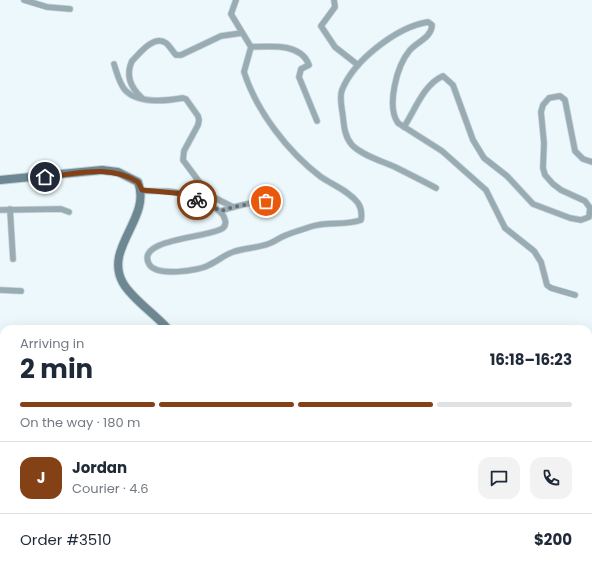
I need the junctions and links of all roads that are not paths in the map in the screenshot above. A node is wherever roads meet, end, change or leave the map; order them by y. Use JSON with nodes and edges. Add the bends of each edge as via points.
{"nodes":[{"id":1,"x":24,"y":0,"type":"edge"},
{"id":2,"x":236,"y":0,"type":"edge"},
{"id":3,"x":334,"y":0,"type":"edge"},
{"id":4,"x":70,"y":9,"type":"dead end"},
{"id":5,"x":242,"y":33,"type":"junction"},
{"id":6,"x":251,"y":47,"type":"junction"},
{"id":7,"x":114,"y":64,"type":"dead end"},
{"id":8,"x":358,"y":65,"type":"junction"},
{"id":9,"x":143,"y":98,"type":"junction"},
{"id":10,"x":316,"y":121,"type":"dead end"},
{"id":11,"x":404,"y":127,"type":"junction"},
{"id":12,"x":592,"y":162,"type":"edge"},
{"id":13,"x":0,"y":180,"type":"edge"},
{"id":14,"x":436,"y":188,"type":"dead end"},
{"id":15,"x":142,"y":190,"type":"junction"},
{"id":16,"x":280,"y":197,"type":"dead end"},
{"id":17,"x":233,"y":207,"type":"junction"},
{"id":18,"x":10,"y":209,"type":"junction"},
{"id":19,"x":0,"y":210,"type":"edge"},
{"id":20,"x":221,"y":211,"type":"junction"},
{"id":21,"x":69,"y":212,"type":"dead end"},
{"id":22,"x":13,"y":259,"type":"dead end"},
{"id":23,"x":0,"y":290,"type":"edge"},
{"id":24,"x":21,"y":291,"type":"dead end"},
{"id":25,"x":575,"y":295,"type":"dead end"},
{"id":26,"x":164,"y":325,"type":"edge"}],
"edges":[{"from":1,"to":4,"type":"street","via":[[46,7]]},
{"from":2,"to":5,"type":"street","via":[[231,14]]},
{"from":3,"to":8,"type":"street","via":[[335,7],[321,26],[335,47]]},
{"from":5,"to":6,"type":"street"},
{"from":5,"to":9,"type":"street","via":[[221,36],[180,55],[176,55],[162,41],[153,42],[130,65],[129,80],[134,90]]},
{"from":6,"to":10,"type":"street","via":[[268,46],[295,50],[305,57],[309,65],[301,69],[299,77]]},
{"from":6,"to":20,"type":"street","via":[[244,72],[266,116],[283,141],[322,177],[358,203],[363,213],[361,220],[352,223],[315,225],[270,244],[233,251],[210,265],[192,271],[163,271],[149,264],[151,250],[159,244],[206,235],[222,229],[225,218]]},
{"from":7,"to":9,"type":"street","via":[[122,86],[127,92]]},
{"from":8,"to":11,"type":"street","via":[[373,50],[397,34],[420,23],[428,22],[432,25],[430,33],[410,50],[397,78],[392,110],[393,117]]},
{"from":8,"to":14,"type":"street","via":[[342,90],[344,128],[348,139],[353,146]]},
{"from":9,"to":17,"type":"street","via":[[159,101],[183,98],[186,100],[199,120],[184,151],[183,160],[209,195]]},
{"from":11,"to":12,"type":"street","via":[[429,85],[443,76],[447,78],[456,91],[473,140],[484,158],[507,176],[533,204],[570,218],[589,218],[590,208],[585,201],[553,184],[543,168],[541,112],[549,98],[560,96],[565,100],[575,151],[583,159]]},
{"from":11,"to":25,"type":"street","via":[[442,151],[486,190],[505,228],[534,251],[541,262],[547,285]]},
{"from":13,"to":15,"type":"main road","via":[[102,170],[129,176],[138,182]]},
{"from":15,"to":20,"type":"street","via":[[186,194]]},
{"from":15,"to":26,"type":"main road","via":[[137,218],[118,254],[118,271],[123,284]]},
{"from":16,"to":17,"type":"street"},
{"from":17,"to":20,"type":"street"},
{"from":18,"to":19,"type":"street"},
{"from":18,"to":21,"type":"street","via":[[61,209]]},
{"from":18,"to":22,"type":"street"},
{"from":23,"to":24,"type":"street"}]}
